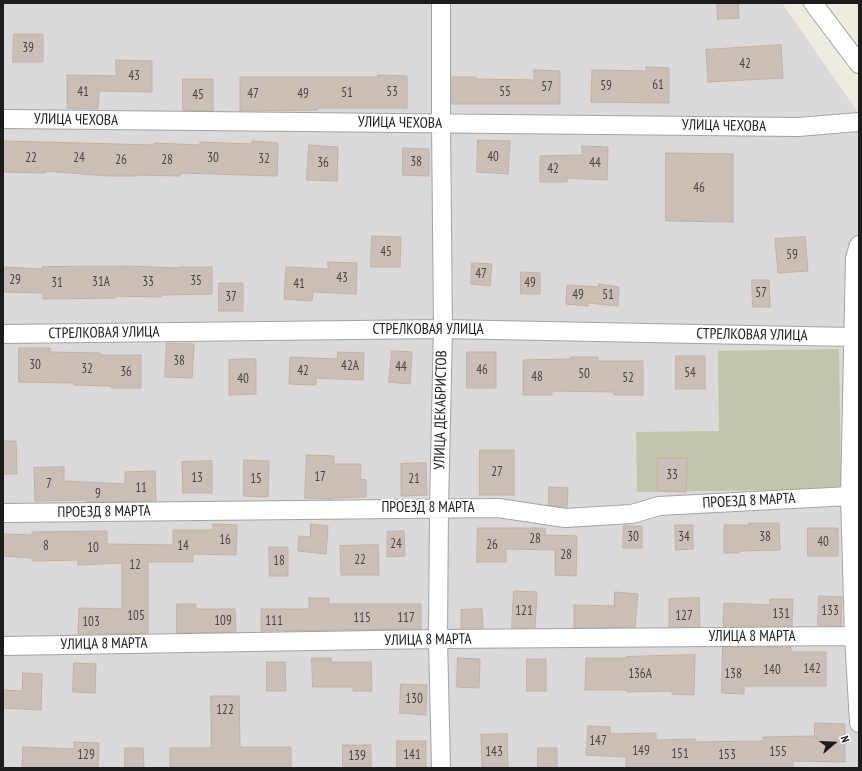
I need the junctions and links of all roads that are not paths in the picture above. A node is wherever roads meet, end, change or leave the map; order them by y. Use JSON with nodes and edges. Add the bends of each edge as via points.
{"nodes":[{"id":1,"x":441,"y":3,"type":"edge"},
{"id":2,"x":813,"y":3,"type":"edge"},
{"id":3,"x":859,"y":64,"type":"edge"},
{"id":4,"x":3,"y":119,"type":"edge"},
{"id":5,"x":859,"y":122,"type":"edge"},
{"id":6,"x":441,"y":123,"type":"junction"},
{"id":7,"x":857,"y":251,"type":"edge"},
{"id":8,"x":443,"y":329,"type":"junction"},
{"id":9,"x":3,"y":334,"type":"edge"},
{"id":10,"x":853,"y":337,"type":"junction"},
{"id":11,"x":850,"y":496,"type":"junction"},
{"id":12,"x":439,"y":508,"type":"junction"},
{"id":13,"x":3,"y":513,"type":"edge"},
{"id":14,"x":854,"y":636,"type":"junction"},
{"id":15,"x":438,"y":639,"type":"junction"},
{"id":16,"x":3,"y":646,"type":"edge"},
{"id":17,"x":859,"y":723,"type":"edge"},
{"id":18,"x":441,"y":768,"type":"edge"}],
"edges":[{"from":1,"to":6,"type":"street","name":"УЛИЦА ДЕКАБРИСТОВ"},
{"from":2,"to":3,"type":"street"},
{"from":4,"to":6,"type":"street","name":"УЛИЦА ЧЕХОВА"},
{"from":5,"to":6,"type":"street","name":"УЛИЦА ЧЕХОВА","via":[[798,127]]},
{"from":6,"to":8,"type":"street","name":"УЛИЦА ДЕКАБРИСТОВ"},
{"from":7,"to":10,"type":"street"},
{"from":8,"to":9,"type":"street","name":"СТРЕЛКОВАЯ УЛИЦА"},
{"from":8,"to":10,"type":"street","name":"СТРЕЛКОВАЯ УЛИЦА"},
{"from":8,"to":12,"type":"street","name":"УЛИЦА ДЕКАБРИСТОВ"},
{"from":10,"to":11,"type":"street"},
{"from":11,"to":12,"type":"street","name":"ПРОЕЗД 8 МАРТА","via":[[659,506],[632,514],[565,518],[498,508]]},
{"from":11,"to":14,"type":"street"},
{"from":12,"to":13,"type":"street","name":"ПРОЕЗД 8 МАРТА"},
{"from":12,"to":15,"type":"street","name":"УЛИЦА ДЕКАБРИСТОВ"},
{"from":14,"to":15,"type":"street","name":"УЛИЦА 8 МАРТА"},
{"from":14,"to":17,"type":"street"},
{"from":15,"to":16,"type":"street","name":"УЛИЦА 8 МАРТА"},
{"from":15,"to":18,"type":"street","name":"УЛИЦА ДЕКАБРИСТОВ"}]}
